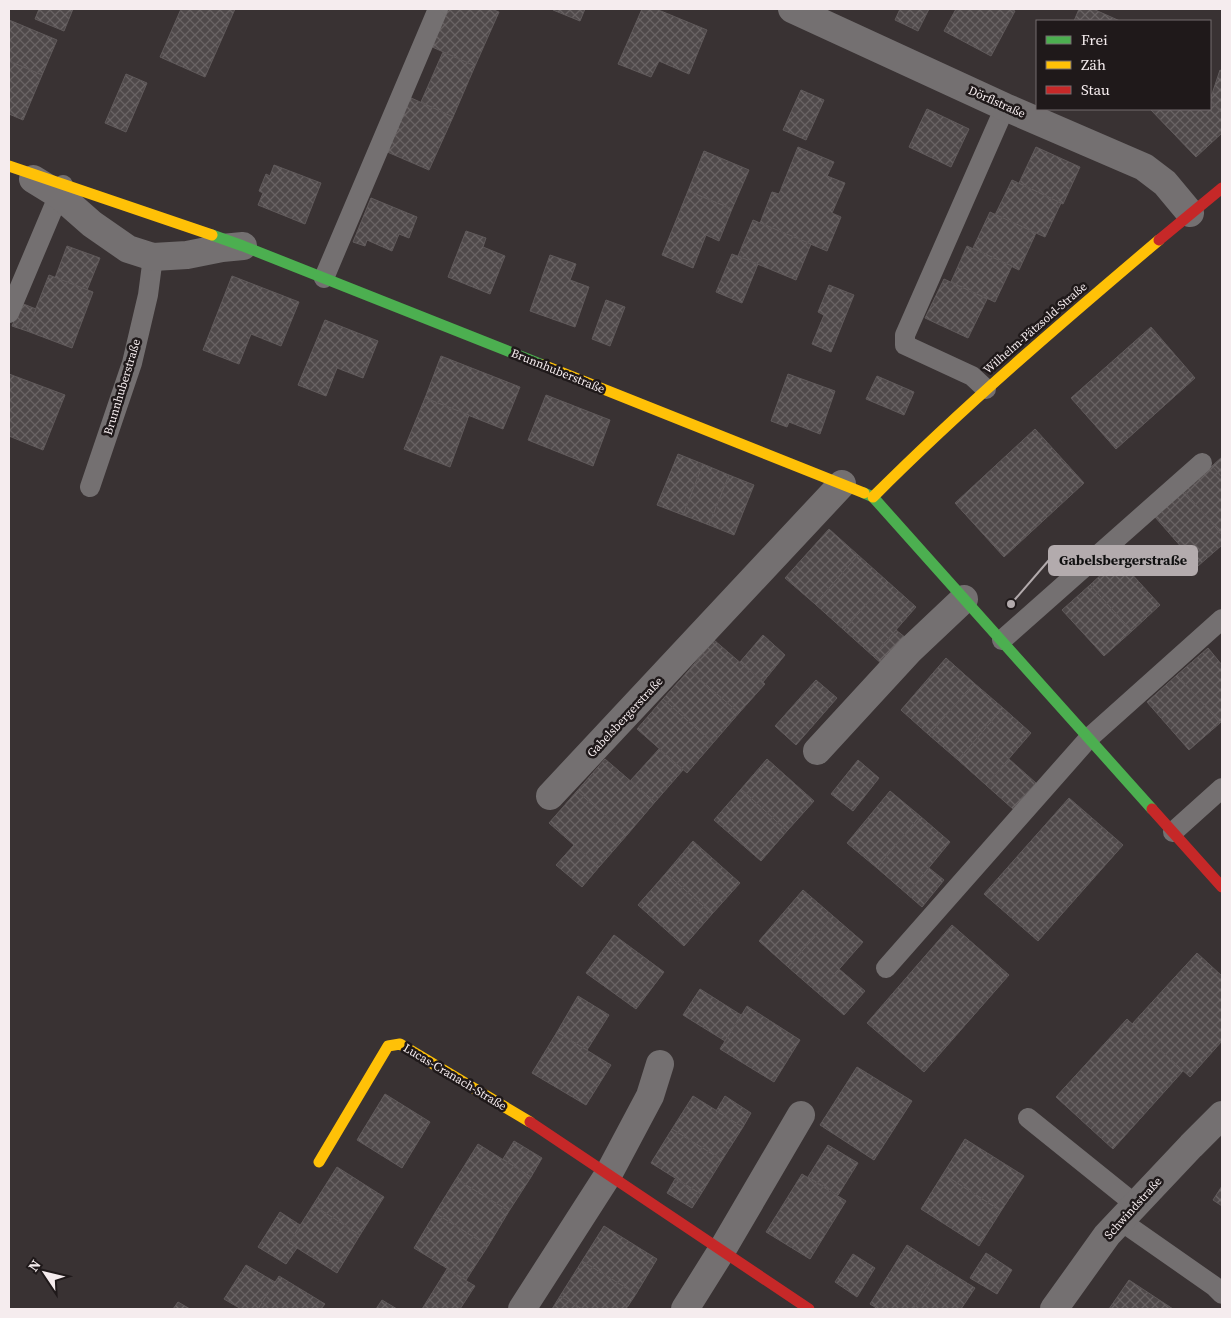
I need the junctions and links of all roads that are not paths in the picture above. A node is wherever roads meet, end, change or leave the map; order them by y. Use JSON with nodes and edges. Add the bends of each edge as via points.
{"nodes":[{"id":1,"x":438,"y":9,"type":"edge"},
{"id":2,"x":792,"y":9,"type":"edge"},
{"id":3,"x":1006,"y":107,"type":"junction"},
{"id":4,"x":15,"y":169,"type":"edge"},
{"id":5,"x":1222,"y":188,"type":"edge"},
{"id":6,"x":61,"y":190,"type":"junction"},
{"id":7,"x":1190,"y":213,"type":"junction"},
{"id":8,"x":243,"y":246,"type":"junction"},
{"id":9,"x":153,"y":257,"type":"junction"},
{"id":10,"x":324,"y":278,"type":"junction"},
{"id":11,"x":9,"y":313,"type":"edge"},
{"id":12,"x":986,"y":389,"type":"junction"},
{"id":13,"x":1202,"y":463,"type":"dead end"},
{"id":14,"x":842,"y":484,"type":"junction"},
{"id":15,"x":90,"y":487,"type":"dead end"},
{"id":16,"x":873,"y":496,"type":"junction"},
{"id":17,"x":964,"y":599,"type":"junction"},
{"id":18,"x":1222,"y":619,"type":"edge"},
{"id":19,"x":1002,"y":640,"type":"junction"},
{"id":20,"x":1089,"y":738,"type":"junction"},
{"id":21,"x":817,"y":751,"type":"dead end"},
{"id":22,"x":1222,"y":788,"type":"edge"},
{"id":23,"x":550,"y":796,"type":"dead end"},
{"id":24,"x":1173,"y":832,"type":"junction"},
{"id":25,"x":1222,"y":887,"type":"edge"},
{"id":26,"x":886,"y":968,"type":"dead end"},
{"id":27,"x":660,"y":1064,"type":"dead end"},
{"id":28,"x":801,"y":1115,"type":"dead end"},
{"id":29,"x":1222,"y":1115,"type":"edge"},
{"id":30,"x":1028,"y":1118,"type":"dead end"},
{"id":31,"x":319,"y":1162,"type":"dead end"},
{"id":32,"x":608,"y":1175,"type":"junction"},
{"id":33,"x":1129,"y":1213,"type":"junction"},
{"id":34,"x":722,"y":1250,"type":"junction"},
{"id":35,"x":1222,"y":1294,"type":"edge"},
{"id":36,"x":522,"y":1309,"type":"edge"},
{"id":37,"x":685,"y":1309,"type":"edge"},
{"id":38,"x":809,"y":1309,"type":"edge"},
{"id":39,"x":1054,"y":1309,"type":"edge"}],
"edges":[{"from":1,"to":10,"type":"lane"},
{"from":2,"to":3,"type":"street","name":"Dörflstraße"},
{"from":3,"to":7,"type":"street","name":"Dörflstraße","via":[[1144,167],[1165,183]]},
{"from":3,"to":12,"type":"lane","via":[[905,335],[906,345],[972,376]]},
{"from":4,"to":6,"type":"street","name":"Brunnhuberstraße"},
{"from":5,"to":7,"type":"street","name":"Wilhelm-Pätzsold-Straße"},
{"from":6,"to":8,"type":"street","name":"Brunnhuberstraße"},
{"from":6,"to":9,"type":"street","name":"Brunnhuberstraße","via":[[92,224],[128,249]]},
{"from":6,"to":11,"type":"lane"},
{"from":7,"to":12,"type":"street","name":"Wilhelm-Pätzsold-Straße"},
{"from":8,"to":9,"type":"street","name":"Brunnhuberstraße"},
{"from":8,"to":10,"type":"street","name":"Brunnhuberstraße"},
{"from":9,"to":15,"type":"lane","name":"Brunnhuberstraße","via":[[132,363]]},
{"from":10,"to":14,"type":"street","name":"Brunnhuberstraße"},
{"from":12,"to":16,"type":"street","name":"Wilhelm-Pätzsold-Straße"},
{"from":13,"to":19,"type":"lane"},
{"from":14,"to":16,"type":"street","name":"Brunnhuberstraße"},
{"from":14,"to":23,"type":"street","name":"Gabelsbergerstraße"},
{"from":16,"to":17,"type":"street"},
{"from":17,"to":19,"type":"street"},
{"from":17,"to":21,"type":"street","via":[[910,650]]},
{"from":18,"to":20,"type":"lane"},
{"from":19,"to":20,"type":"street"},
{"from":20,"to":24,"type":"street"},
{"from":20,"to":26,"type":"lane"},
{"from":22,"to":24,"type":"lane"},
{"from":24,"to":25,"type":"street"},
{"from":27,"to":32,"type":"street","via":[[650,1096]]},
{"from":28,"to":34,"type":"street"},
{"from":29,"to":33,"type":"street","name":"Schwindstraße"},
{"from":30,"to":33,"type":"lane"},
{"from":31,"to":32,"type":"street","name":"Lucas-Cranach-Straße","via":[[388,1046],[400,1044],[538,1127]]},
{"from":32,"to":34,"type":"street","name":"Lucas-Cranach-Straße"},
{"from":32,"to":36,"type":"street"},
{"from":33,"to":35,"type":"lane"},
{"from":33,"to":39,"type":"street","name":"Schwindstraße","via":[[1107,1235]]},
{"from":34,"to":37,"type":"street"},
{"from":34,"to":38,"type":"street","name":"Lucas-Cranach-Straße"}]}
